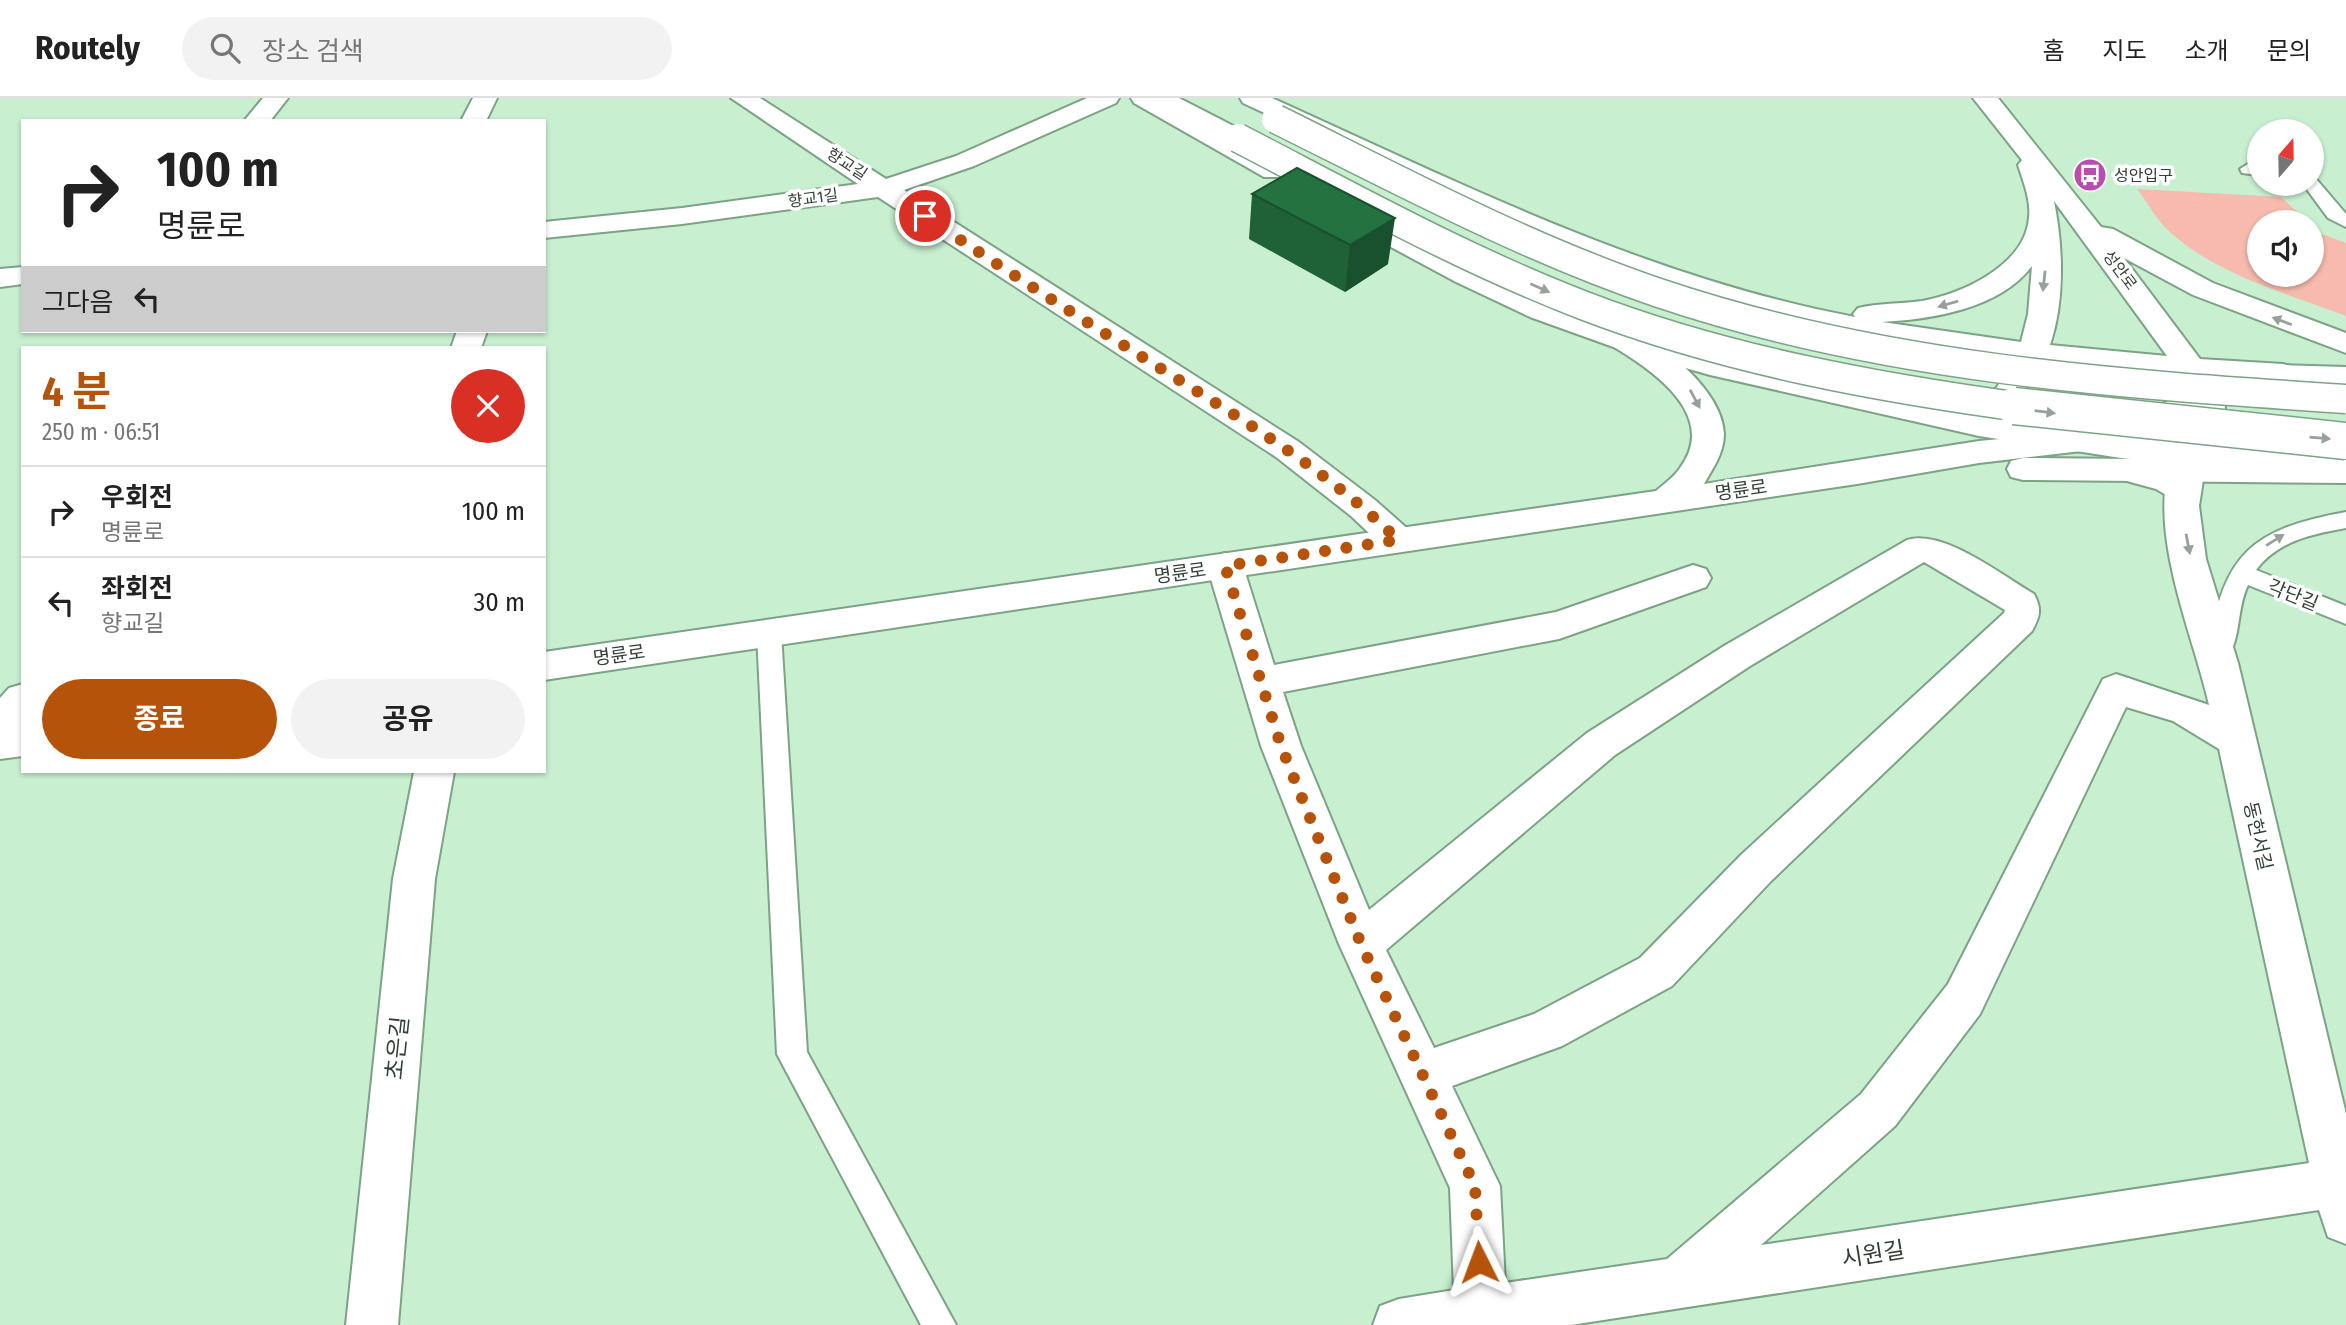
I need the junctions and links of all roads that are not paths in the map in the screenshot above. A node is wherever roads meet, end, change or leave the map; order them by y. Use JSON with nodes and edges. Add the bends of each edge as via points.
{"nodes":[{"id":1,"x":276,"y":98,"type":"edge"},
{"id":2,"x":485,"y":98,"type":"edge"},
{"id":3,"x":743,"y":98,"type":"edge"},
{"id":4,"x":1107,"y":98,"type":"edge"},
{"id":5,"x":1143,"y":98,"type":"edge"},
{"id":6,"x":1160,"y":98,"type":"edge"},
{"id":7,"x":1234,"y":98,"type":"edge"},
{"id":8,"x":1252,"y":98,"type":"edge"},
{"id":9,"x":1984,"y":98,"type":"edge"},
{"id":10,"x":1281,"y":116,"type":"junction"},
{"id":11,"x":258,"y":119,"type":"edge"},
{"id":12,"x":474,"y":119,"type":"edge"},
{"id":13,"x":1231,"y":141,"type":"junction"},
{"id":14,"x":2022,"y":144,"type":"junction"},
{"id":15,"x":885,"y":188,"type":"junction"},
{"id":16,"x":2320,"y":196,"type":"edge"},
{"id":17,"x":2045,"y":213,"type":"junction"},
{"id":18,"x":2346,"y":222,"type":"edge"},
{"id":19,"x":2085,"y":224,"type":"junction"},
{"id":20,"x":546,"y":230,"type":"edge"},
{"id":21,"x":21,"y":275,"type":"edge"},
{"id":22,"x":0,"y":278,"type":"edge"},
{"id":23,"x":1738,"y":299,"type":"junction"},
{"id":24,"x":1625,"y":341,"type":"junction"},
{"id":25,"x":2346,"y":344,"type":"edge"},
{"id":26,"x":2032,"y":355,"type":"junction"},
{"id":27,"x":2346,"y":377,"type":"edge"},
{"id":28,"x":2201,"y":379,"type":"junction"},
{"id":29,"x":2346,"y":399,"type":"edge"},
{"id":30,"x":1980,"y":425,"type":"junction"},
{"id":31,"x":2346,"y":441,"type":"edge"},
{"id":32,"x":2089,"y":443,"type":"junction"},
{"id":33,"x":1929,"y":459,"type":"junction"},
{"id":34,"x":2346,"y":471,"type":"edge"},
{"id":35,"x":1857,"y":473,"type":"junction"},
{"id":36,"x":2185,"y":474,"type":"junction"},
{"id":37,"x":1666,"y":501,"type":"junction"},
{"id":38,"x":2346,"y":520,"type":"edge"},
{"id":39,"x":1398,"y":540,"type":"junction"},
{"id":40,"x":1225,"y":566,"type":"junction"},
{"id":41,"x":2241,"y":573,"type":"junction"},
{"id":42,"x":1693,"y":578,"type":"dead end"},
{"id":43,"x":2346,"y":615,"type":"edge"},
{"id":44,"x":769,"y":633,"type":"junction"},
{"id":45,"x":2219,"y":663,"type":"junction"},
{"id":46,"x":546,"y":666,"type":"edge"},
{"id":47,"x":1261,"y":682,"type":"junction"},
{"id":48,"x":21,"y":701,"type":"edge"},
{"id":49,"x":0,"y":722,"type":"edge"},
{"id":50,"x":21,"y":740,"type":"edge"},
{"id":51,"x":2236,"y":740,"type":"junction"},
{"id":52,"x":0,"y":743,"type":"edge"},
{"id":53,"x":435,"y":773,"type":"edge"},
{"id":54,"x":1361,"y":944,"type":"junction"},
{"id":55,"x":1421,"y":1074,"type":"junction"},
{"id":56,"x":2343,"y":1195,"type":"edge"},
{"id":57,"x":1678,"y":1283,"type":"junction"},
{"id":58,"x":1482,"y":1319,"type":"edge"},
{"id":59,"x":372,"y":1325,"type":"edge"},
{"id":60,"x":939,"y":1325,"type":"edge"},
{"id":61,"x":1399,"y":1325,"type":"edge"}],
"edges":[{"from":1,"to":11,"type":"street"},
{"from":2,"to":12,"type":"street"},
{"from":3,"to":15,"type":"street","name":"향교길"},
{"from":4,"to":15,"type":"street","name":"향교1길","via":[[965,161]]},
{"from":5,"to":13,"type":"street"},
{"from":6,"to":13,"type":"street"},
{"from":7,"to":10,"type":"street"},
{"from":8,"to":10,"type":"street"},
{"from":9,"to":14,"type":"street","name":"성안로"},
{"from":10,"to":23,"type":"street","via":[[1600,253]]},
{"from":10,"to":29,"type":"street","bridge":true,"via":[[1505,232],[1661,294],[1733,316],[1869,346],[2053,375]]},
{"from":13,"to":24,"type":"street","via":[[1459,272],[1539,310]]},
{"from":13,"to":31,"type":"street","one_way":true,"bridge":true,"via":[[1553,293],[1718,348],[1952,400]]},
{"from":14,"to":17,"type":"street"},
{"from":14,"to":19,"type":"street","name":"성안로"},
{"from":15,"to":20,"type":"street","name":"향교1길"},
{"from":15,"to":39,"type":"street","name":"향교길","via":[[1283,446],[1359,502]]},
{"from":16,"to":18,"type":"lane"},
{"from":17,"to":23,"type":"street","one_way":true,"via":[[2037,240],[2010,274],[1989,288],[1944,305],[1857,314]]},
{"from":17,"to":26,"type":"street","one_way":true,"via":[[2047,255]]},
{"from":25,"to":19,"type":"street","one_way":true,"via":[[2203,289]]},
{"from":19,"to":28,"type":"street","name":"성안로"},
{"from":21,"to":22,"type":"street"},
{"from":23,"to":26,"type":"street"},
{"from":24,"to":30,"type":"street","via":[[1746,375]]},
{"from":24,"to":37,"type":"street","one_way":true,"via":[[1681,377],[1704,418],[1707,449],[1700,468]]},
{"from":26,"to":28,"type":"street"},
{"from":26,"to":30,"type":"street","via":[[2015,388]]},
{"from":27,"to":28,"type":"street","via":[[2283,373]]},
{"from":28,"to":32,"type":"street","via":[[2160,422]]},
{"from":28,"to":34,"type":"street","name":"성안로","via":[[2227,418],[2255,437]]},
{"from":28,"to":36,"type":"street","via":[[2211,415]]},
{"from":30,"to":32,"type":"street"},
{"from":30,"to":33,"type":"street"},
{"from":32,"to":33,"type":"street"},
{"from":32,"to":36,"type":"street"},
{"from":33,"to":35,"type":"street"},
{"from":34,"to":36,"type":"street"},
{"from":35,"to":36,"type":"street","via":[[1941,469]]},
{"from":35,"to":37,"type":"street","name":"명륜로"},
{"from":36,"to":45,"type":"street","name":"동헌서길","one_way":true,"via":[[2195,583]]},
{"from":37,"to":39,"type":"street","name":"명륜로"},
{"from":41,"to":38,"type":"lane","one_way":true,"via":[[2278,537],[2306,525]]},
{"from":39,"to":40,"type":"street","name":"명륜로"},
{"from":40,"to":44,"type":"street","name":"명륜로"},
{"from":40,"to":47,"type":"street"},
{"from":41,"to":43,"type":"lane","name":"각단길"},
{"from":41,"to":45,"type":"lane","via":[[2225,610]]},
{"from":42,"to":47,"type":"street","via":[[1559,625]]},
{"from":44,"to":46,"type":"street","name":"명륜로"},
{"from":44,"to":60,"type":"lane","via":[[792,1054]]},
{"from":45,"to":51,"type":"street","name":"동헌서길"},
{"from":47,"to":54,"type":"street","via":[[1281,746]]},
{"from":48,"to":49,"type":"street"},
{"from":50,"to":52,"type":"street"},
{"from":51,"to":56,"type":"street","name":"동헌서길"},
{"from":51,"to":57,"type":"street","via":[[2186,710],[2116,689],[1965,999],[1878,1110]]},
{"from":53,"to":59,"type":"street","name":"초은길","via":[[414,879]]},
{"from":54,"to":55,"type":"street"},
{"from":54,"to":55,"type":"street","via":[[1601,744],[1737,656],[1919,549],[1933,551],[2021,603],[2019,621],[1756,868],[1656,972],[1546,1031]]},
{"from":55,"to":58,"type":"street","via":[[1475,1186]]},
{"from":56,"to":57,"type":"street","name":"시원길"},
{"from":57,"to":58,"type":"street","name":"시원길"},
{"from":58,"to":61,"type":"street","name":"시원길"}]}
